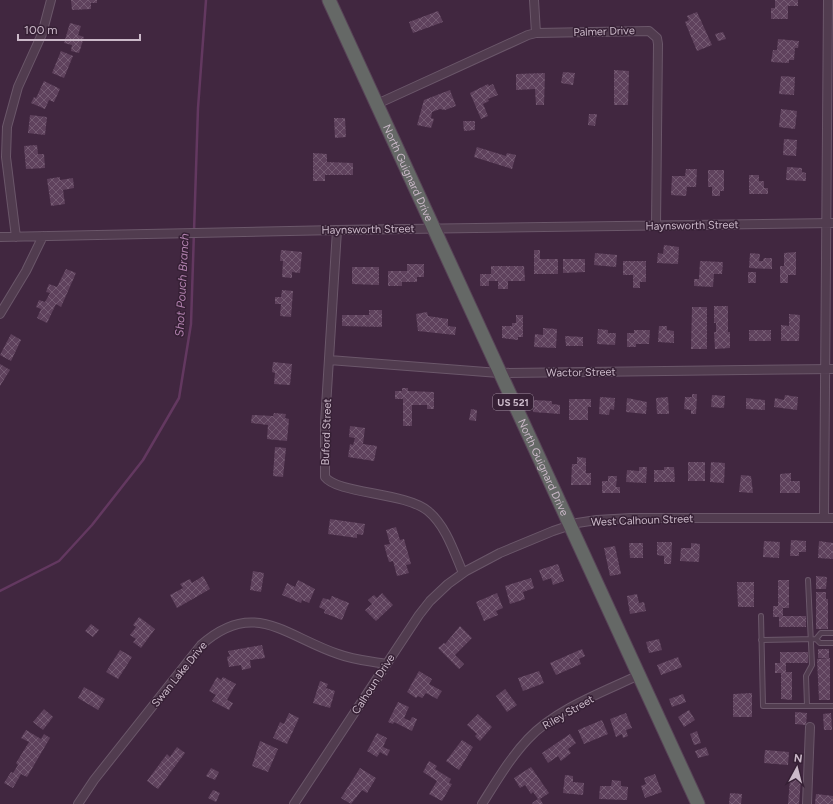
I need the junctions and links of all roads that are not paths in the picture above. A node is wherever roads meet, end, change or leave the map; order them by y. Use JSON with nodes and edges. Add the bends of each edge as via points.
{"nodes":[{"id":1,"x":51,"y":0,"type":"edge"},
{"id":2,"x":329,"y":0,"type":"edge"},
{"id":3,"x":534,"y":0,"type":"edge"},
{"id":4,"x":828,"y":0,"type":"edge"},
{"id":5,"x":536,"y":33,"type":"junction"},
{"id":6,"x":377,"y":104,"type":"junction"},
{"id":7,"x":830,"y":223,"type":"edge"},
{"id":8,"x":656,"y":225,"type":"junction"},
{"id":9,"x":433,"y":228,"type":"junction"},
{"id":10,"x":337,"y":230,"type":"junction"},
{"id":11,"x":43,"y":236,"type":"junction"},
{"id":12,"x":0,"y":237,"type":"edge"},
{"id":13,"x":16,"y":237,"type":"junction"},
{"id":14,"x":0,"y":314,"type":"edge"},
{"id":15,"x":329,"y":360,"type":"junction"},
{"id":16,"x":829,"y":369,"type":"edge"},
{"id":17,"x":499,"y":373,"type":"junction"},
{"id":18,"x":824,"y":518,"type":"junction"},
{"id":19,"x":833,"y":518,"type":"edge"},
{"id":20,"x":570,"y":526,"type":"junction"},
{"id":21,"x":463,"y":573,"type":"junction"},
{"id":22,"x":808,"y":580,"type":"dead end"},
{"id":23,"x":760,"y":616,"type":"dead end"},
{"id":24,"x":833,"y":633,"type":"edge"},
{"id":25,"x":810,"y":639,"type":"junction"},
{"id":26,"x":816,"y":639,"type":"junction"},
{"id":27,"x":762,"y":640,"type":"junction"},
{"id":28,"x":833,"y":643,"type":"edge"},
{"id":29,"x":386,"y":664,"type":"junction"},
{"id":30,"x":639,"y":675,"type":"junction"},
{"id":31,"x":807,"y":706,"type":"junction"},
{"id":32,"x":833,"y":706,"type":"edge"},
{"id":33,"x":810,"y":726,"type":"dead end"},
{"id":34,"x":78,"y":804,"type":"edge"},
{"id":35,"x":294,"y":804,"type":"edge"},
{"id":36,"x":482,"y":804,"type":"edge"},
{"id":37,"x":698,"y":804,"type":"edge"},
{"id":38,"x":808,"y":804,"type":"edge"}],
"edges":[{"from":1,"to":13,"type":"street","via":[[42,34],[18,87],[7,127],[6,157]]},
{"from":2,"to":6,"type":"highway","name":"North Guignard Drive","number":"US 521"},
{"from":3,"to":5,"type":"street"},
{"from":4,"to":7,"type":"street"},
{"from":5,"to":6,"type":"street","name":"Palmer Drive"},
{"from":5,"to":8,"type":"street","name":"Palmer Drive","via":[[644,30],[657,38]]},
{"from":6,"to":9,"type":"highway","name":"North Guignard Drive","number":"US 521"},
{"from":7,"to":8,"type":"street","name":"Haynsworth Street"},
{"from":7,"to":16,"type":"street"},
{"from":8,"to":9,"type":"street","name":"Haynsworth Street"},
{"from":9,"to":10,"type":"street","name":"Haynsworth Street"},
{"from":9,"to":17,"type":"highway","name":"North Guignard Drive","number":"US 521"},
{"from":10,"to":11,"type":"street","name":"Haynsworth Street"},
{"from":10,"to":15,"type":"street","name":"Buford Street"},
{"from":11,"to":13,"type":"street","name":"Haynsworth Street"},
{"from":11,"to":14,"type":"street","via":[[26,271]]},
{"from":12,"to":13,"type":"street","name":"Haynsworth Street"},
{"from":15,"to":17,"type":"street","name":"Wactor Street"},
{"from":15,"to":21,"type":"street","name":"Buford Street","via":[[325,423],[325,476],[328,482],[419,505],[435,518],[444,531]]},
{"from":16,"to":17,"type":"street","name":"Wactor Street"},
{"from":16,"to":18,"type":"street"},
{"from":17,"to":20,"type":"highway","name":"North Guignard Drive","number":"US 521"},
{"from":18,"to":19,"type":"street","name":"West Calhoun Street"},
{"from":18,"to":20,"type":"street","name":"West Calhoun Street","via":[[610,519]]},
{"from":20,"to":21,"type":"street","name":"West Calhoun Street","via":[[500,553]]},
{"from":20,"to":30,"type":"highway","name":"North Guignard Drive","number":"US 521"},
{"from":21,"to":29,"type":"street","name":"Calhoun Drive","via":[[430,601]]},
{"from":22,"to":25,"type":"lane"},
{"from":23,"to":27,"type":"lane"},
{"from":24,"to":26,"type":"lane","via":[[821,633]]},
{"from":25,"to":26,"type":"lane"},
{"from":25,"to":27,"type":"lane"},
{"from":25,"to":31,"type":"lane","via":[[812,665],[806,676]]},
{"from":26,"to":28,"type":"lane","via":[[820,643]]},
{"from":27,"to":31,"type":"lane","via":[[762,706]]},
{"from":29,"to":34,"type":"street","name":"Swan Lake Drive","via":[[338,654],[274,625],[252,622],[226,628],[212,635],[201,645],[94,780]]},
{"from":29,"to":35,"type":"street","name":"Calhoun Drive"},
{"from":30,"to":36,"type":"street","name":"Riley Street","via":[[550,720],[536,731],[520,747]]},
{"from":30,"to":37,"type":"highway","name":"North Guignard Drive","number":"US 521"},
{"from":31,"to":32,"type":"lane"},
{"from":33,"to":38,"type":"street"}]}
